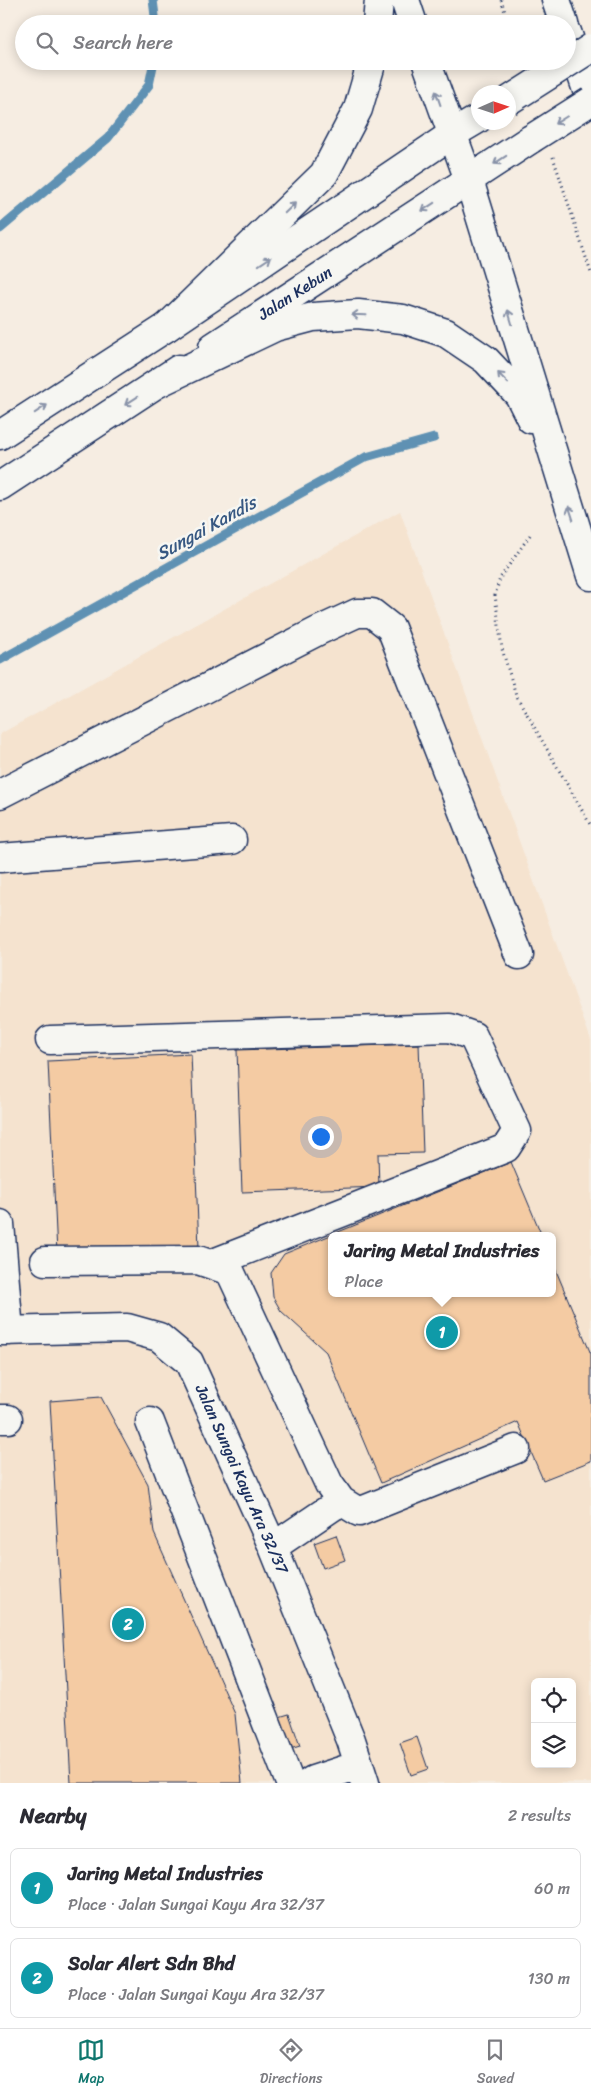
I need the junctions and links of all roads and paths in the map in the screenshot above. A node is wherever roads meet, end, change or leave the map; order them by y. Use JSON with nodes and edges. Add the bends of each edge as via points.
{"nodes":[{"id":1,"x":378,"y":0,"type":"edge"},
{"id":2,"x":405,"y":0,"type":"edge"},
{"id":3,"x":501,"y":0,"type":"edge"},
{"id":4,"x":556,"y":0,"type":"edge"},
{"id":5,"x":377,"y":15,"type":"edge"},
{"id":6,"x":410,"y":15,"type":"edge"},
{"id":7,"x":506,"y":15,"type":"edge"},
{"id":8,"x":561,"y":15,"type":"edge"},
{"id":9,"x":591,"y":48,"type":"edge"},
{"id":10,"x":576,"y":58,"type":"edge"},
{"id":11,"x":576,"y":58,"type":"edge"},
{"id":12,"x":369,"y":70,"type":"edge"},
{"id":13,"x":429,"y":70,"type":"edge"},
{"id":14,"x":557,"y":70,"type":"edge"},
{"id":15,"x":516,"y":96,"type":"edge"},
{"id":16,"x":591,"y":101,"type":"edge"},
{"id":17,"x":471,"y":123,"type":"edge"},
{"id":18,"x":451,"y":136,"type":"junction"},
{"id":19,"x":541,"y":146,"type":"junction"},
{"id":20,"x":469,"y":180,"type":"junction"},
{"id":21,"x":591,"y":273,"type":"edge"},
{"id":22,"x":167,"y":327,"type":"junction"},
{"id":23,"x":158,"y":383,"type":"junction"},
{"id":24,"x":0,"y":435,"type":"edge"},
{"id":25,"x":555,"y":464,"type":"junction"},
{"id":26,"x":0,"y":486,"type":"edge"},
{"id":27,"x":530,"y":535,"type":"dead end"},
{"id":28,"x":591,"y":576,"type":"edge"},
{"id":29,"x":0,"y":794,"type":"edge"},
{"id":30,"x":591,"y":826,"type":"edge"},
{"id":31,"x":232,"y":840,"type":"dead end"},
{"id":32,"x":0,"y":858,"type":"edge"},
{"id":33,"x":519,"y":955,"type":"dead end"},
{"id":34,"x":50,"y":1040,"type":"dead end"},
{"id":35,"x":0,"y":1224,"type":"edge"},
{"id":36,"x":44,"y":1261,"type":"dead end"},
{"id":37,"x":211,"y":1264,"type":"junction"},
{"id":38,"x":4,"y":1331,"type":"edge"},
{"id":39,"x":150,"y":1422,"type":"dead end"},
{"id":40,"x":516,"y":1449,"type":"dead end"},
{"id":41,"x":341,"y":1501,"type":"junction"},
{"id":42,"x":273,"y":1547,"type":"junction"},
{"id":43,"x":362,"y":1774,"type":"edge"},
{"id":44,"x":290,"y":1783,"type":"edge"},
{"id":45,"x":309,"y":1783,"type":"edge"}],
"edges":[{"from":1,"to":5,"type":"main road"},
{"from":2,"to":6,"type":"main road"},
{"from":3,"to":7,"type":"path"},
{"from":4,"to":8,"type":"main road"},
{"from":9,"to":11,"type":"main road","bridge":true},
{"from":10,"to":16,"type":"main road"},
{"from":22,"to":12,"type":"main road","one_way":true,"via":[[324,174],[358,109]]},
{"from":18,"to":13,"type":"main road","one_way":true},
{"from":14,"to":15,"type":"main road","bridge":true},
{"from":16,"to":19,"type":"main road","name":"Jalan Kebun","one_way":true,"bridge":true},
{"from":17,"to":18,"type":"main road"},
{"from":18,"to":20,"type":"main road"},
{"from":22,"to":18,"type":"main road","one_way":true},
{"from":19,"to":20,"type":"main road","name":"Jalan Kebun","one_way":true},
{"from":19,"to":21,"type":"path"},
{"from":20,"to":23,"type":"main road","name":"Jalan Kebun","one_way":true},
{"from":25,"to":20,"type":"main road","one_way":true},
{"from":24,"to":22,"type":"main road","one_way":true},
{"from":25,"to":23,"type":"main road","one_way":true,"via":[[519,395],[486,360],[446,333],[403,319],[358,314],[313,317],[275,327]]},
{"from":23,"to":26,"type":"main road","name":"Jalan Kebun","one_way":true},
{"from":28,"to":25,"type":"main road","one_way":true},
{"from":27,"to":30,"type":"path","via":[[500,578],[495,595],[502,649],[516,695]]},
{"from":29,"to":33,"type":"main road","via":[[318,631],[357,613],[372,613],[391,628]]},
{"from":31,"to":32,"type":"main road"},
{"from":34,"to":37,"type":"main road","via":[[450,1028],[473,1036],[517,1131],[506,1148]]},
{"from":35,"to":38,"type":"main road"},
{"from":36,"to":37,"type":"main road","via":[[198,1260]]},
{"from":37,"to":41,"type":"main road","via":[[230,1271],[329,1484]]},
{"from":38,"to":42,"type":"main road","name":"Jalan Sungai Kayu Ara 32/37","via":[[127,1328],[159,1337],[189,1362]]},
{"from":39,"to":44,"type":"main road"},
{"from":40,"to":41,"type":"main road","via":[[359,1512]]},
{"from":41,"to":42,"type":"main road"},
{"from":42,"to":43,"type":"main road","name":"Jalan Sungai Kayu Ara 32/37"},
{"from":43,"to":45,"type":"main road"}]}
